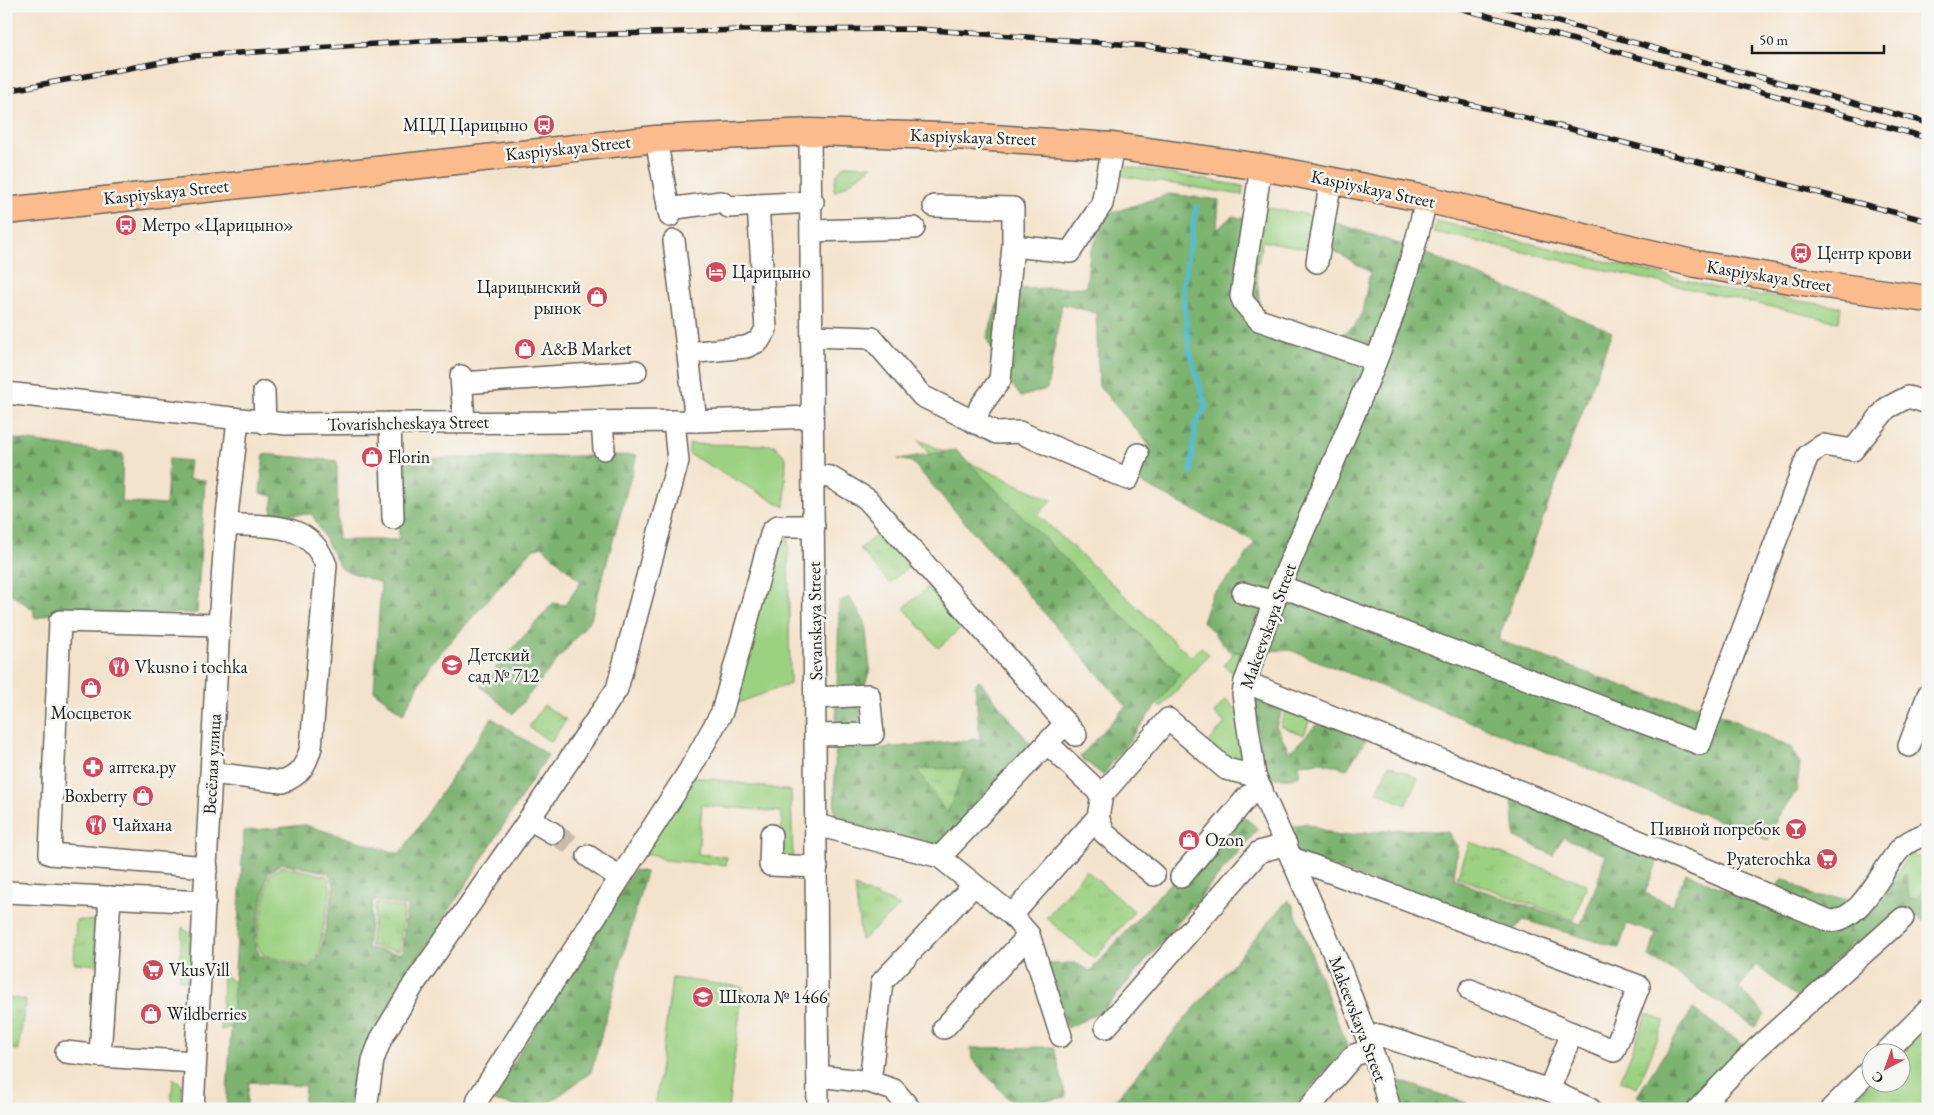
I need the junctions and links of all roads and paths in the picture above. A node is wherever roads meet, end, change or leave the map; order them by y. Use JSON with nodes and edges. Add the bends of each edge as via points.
{"nodes":[{"id":1,"x":810,"y":132,"type":"junction"},
{"id":2,"x":656,"y":138,"type":"junction"},
{"id":3,"x":1113,"y":146,"type":"junction"},
{"id":4,"x":1261,"y":167,"type":"junction"},
{"id":5,"x":1331,"y":180,"type":"junction"},
{"id":6,"x":1426,"y":199,"type":"junction"},
{"id":7,"x":813,"y":202,"type":"junction"},
{"id":8,"x":758,"y":205,"type":"junction"},
{"id":9,"x":934,"y":206,"type":"dead end"},
{"id":10,"x":6,"y":210,"type":"edge"},
{"id":11,"x":914,"y":228,"type":"dead end"},
{"id":12,"x":812,"y":232,"type":"junction"},
{"id":13,"x":674,"y":241,"type":"dead end"},
{"id":14,"x":1013,"y":246,"type":"junction"},
{"id":15,"x":1317,"y":262,"type":"dead end"},
{"id":16,"x":1928,"y":299,"type":"edge"},
{"id":17,"x":812,"y":336,"type":"junction"},
{"id":18,"x":688,"y":353,"type":"junction"},
{"id":19,"x":1375,"y":360,"type":"junction"},
{"id":20,"x":636,"y":371,"type":"dead end"},
{"id":21,"x":264,"y":392,"type":"dead end"},
{"id":22,"x":6,"y":393,"type":"edge"},
{"id":23,"x":1928,"y":403,"type":"edge"},
{"id":24,"x":812,"y":417,"type":"junction"},
{"id":25,"x":238,"y":420,"type":"junction"},
{"id":26,"x":464,"y":421,"type":"junction"},
{"id":27,"x":602,"y":421,"type":"junction"},
{"id":28,"x":674,"y":421,"type":"junction"},
{"id":29,"x":696,"y":421,"type":"junction"},
{"id":30,"x":265,"y":423,"type":"junction"},
{"id":31,"x":390,"y":423,"type":"junction"},
{"id":32,"x":975,"y":423,"type":"junction"},
{"id":33,"x":604,"y":449,"type":"dead end"},
{"id":34,"x":1138,"y":454,"type":"dead end"},
{"id":35,"x":813,"y":475,"type":"junction"},
{"id":36,"x":393,"y":518,"type":"dead end"},
{"id":37,"x":226,"y":524,"type":"junction"},
{"id":38,"x":814,"y":526,"type":"junction"},
{"id":39,"x":1243,"y":593,"type":"dead end"},
{"id":40,"x":1277,"y":594,"type":"junction"},
{"id":41,"x":219,"y":625,"type":"junction"},
{"id":42,"x":1239,"y":690,"type":"junction"},
{"id":43,"x":1928,"y":695,"type":"edge"},
{"id":44,"x":816,"y":698,"type":"junction"},
{"id":45,"x":816,"y":735,"type":"junction"},
{"id":46,"x":1047,"y":743,"type":"junction"},
{"id":47,"x":1909,"y":746,"type":"dead end"},
{"id":48,"x":212,"y":773,"type":"junction"},
{"id":49,"x":1259,"y":783,"type":"junction"},
{"id":50,"x":1102,"y":795,"type":"junction"},
{"id":51,"x":1098,"y":817,"type":"junction"},
{"id":52,"x":529,"y":819,"type":"junction"},
{"id":53,"x":817,"y":825,"type":"junction"},
{"id":54,"x":553,"y":833,"type":"tunnel mouth"},
{"id":55,"x":1928,"y":833,"type":"edge"},
{"id":56,"x":771,"y":835,"type":"dead end"},
{"id":57,"x":1289,"y":851,"type":"junction"},
{"id":58,"x":588,"y":856,"type":"tunnel mouth"},
{"id":59,"x":940,"y":857,"type":"junction"},
{"id":60,"x":207,"y":867,"type":"junction"},
{"id":61,"x":817,"y":867,"type":"junction"},
{"id":62,"x":1154,"y":875,"type":"dead end"},
{"id":63,"x":619,"y":877,"type":"junction"},
{"id":64,"x":1181,"y":877,"type":"dead end"},
{"id":65,"x":974,"y":885,"type":"junction"},
{"id":66,"x":6,"y":892,"type":"edge"},
{"id":67,"x":110,"y":897,"type":"junction"},
{"id":68,"x":204,"y":902,"type":"junction"},
{"id":69,"x":1012,"y":915,"type":"junction"},
{"id":70,"x":1903,"y":918,"type":"dead end"},
{"id":71,"x":1029,"y":934,"type":"junction"},
{"id":72,"x":1470,"y":990,"type":"dead end"},
{"id":73,"x":1928,"y":1010,"type":"edge"},
{"id":74,"x":1106,"y":1027,"type":"dead end"},
{"id":75,"x":944,"y":1028,"type":"dead end"},
{"id":76,"x":1572,"y":1032,"type":"junction"},
{"id":77,"x":1061,"y":1036,"type":"dead end"},
{"id":78,"x":1896,"y":1042,"type":"edge"},
{"id":79,"x":1369,"y":1044,"type":"junction"},
{"id":80,"x":66,"y":1052,"type":"dead end"},
{"id":81,"x":100,"y":1056,"type":"junction"},
{"id":82,"x":195,"y":1062,"type":"junction"},
{"id":83,"x":818,"y":1076,"type":"junction"},
{"id":84,"x":1862,"y":1078,"type":"edge"},
{"id":85,"x":870,"y":1082,"type":"junction"},
{"id":86,"x":1549,"y":1090,"type":"junction"},
{"id":87,"x":1706,"y":1106,"type":"edge"},
{"id":88,"x":193,"y":1109,"type":"edge"},
{"id":89,"x":366,"y":1109,"type":"edge"},
{"id":90,"x":476,"y":1109,"type":"edge"},
{"id":91,"x":818,"y":1109,"type":"edge"},
{"id":92,"x":910,"y":1109,"type":"edge"},
{"id":93,"x":1308,"y":1109,"type":"edge"},
{"id":94,"x":1390,"y":1109,"type":"edge"},
{"id":95,"x":1590,"y":1109,"type":"edge"},
{"id":96,"x":1831,"y":1109,"type":"edge"}],
"edges":[{"from":1,"to":2,"type":"main road","name":"Kaspiyskaya Street"},
{"from":1,"to":3,"type":"main road","name":"Kaspiyskaya Street","via":[[995,138]]},
{"from":1,"to":7,"type":"street","name":"Sevanskaya Street"},
{"from":2,"to":8,"type":"street","via":[[669,213],[720,202],[729,206]]},
{"from":2,"to":10,"type":"main road","name":"Kaspiyskaya Street"},
{"from":3,"to":4,"type":"main road","name":"Kaspiyskaya Street"},
{"from":3,"to":14,"type":"street","via":[[1102,204],[1070,252]]},
{"from":4,"to":5,"type":"main road","name":"Kaspiyskaya Street"},
{"from":4,"to":19,"type":"street","via":[[1242,296],[1244,302],[1259,320]]},
{"from":5,"to":6,"type":"main road","name":"Kaspiyskaya Street"},
{"from":5,"to":15,"type":"street"},
{"from":6,"to":16,"type":"main road","name":"Kaspiyskaya Street","via":[[1696,264]]},
{"from":6,"to":19,"type":"street","name":"Makeevskaya Street","via":[[1416,246]]},
{"from":7,"to":8,"type":"street"},
{"from":7,"to":12,"type":"street","name":"Sevanskaya Street"},
{"from":8,"to":18,"type":"street","via":[[766,329],[758,341],[746,347]]},
{"from":9,"to":14,"type":"street","via":[[1012,208]]},
{"from":11,"to":12,"type":"street"},
{"from":12,"to":17,"type":"street","name":"Sevanskaya Street"},
{"from":13,"to":18,"type":"street"},
{"from":14,"to":32,"type":"street","via":[[1000,380],[980,407]]},
{"from":17,"to":24,"type":"street","name":"Sevanskaya Street"},
{"from":17,"to":32,"type":"street","via":[[872,338],[922,396]]},
{"from":18,"to":29,"type":"street"},
{"from":19,"to":40,"type":"street","name":"Makeevskaya Street","via":[[1370,390],[1345,453]]},
{"from":20,"to":26,"type":"street","via":[[461,380]]},
{"from":21,"to":30,"type":"street"},
{"from":22,"to":25,"type":"street","name":"Tovarishcheskaya Street"},
{"from":23,"to":40,"type":"street","via":[[1908,397],[1887,408],[1852,450],[1823,445],[1808,455],[1700,744]]},
{"from":24,"to":29,"type":"street","name":"Tovarishcheskaya Street"},
{"from":24,"to":35,"type":"street","name":"Sevanskaya Street"},
{"from":25,"to":30,"type":"street","name":"Tovarishcheskaya Street"},
{"from":25,"to":37,"type":"street","name":"Весёлая улица"},
{"from":26,"to":27,"type":"street","name":"Tovarishcheskaya Street"},
{"from":26,"to":31,"type":"street","name":"Tovarishcheskaya Street"},
{"from":27,"to":28,"type":"street","name":"Tovarishcheskaya Street"},
{"from":27,"to":33,"type":"street"},
{"from":28,"to":29,"type":"street","name":"Tovarishcheskaya Street"},
{"from":28,"to":52,"type":"street","via":[[678,461],[617,689]]},
{"from":30,"to":31,"type":"street","name":"Tovarishcheskaya Street"},
{"from":31,"to":36,"type":"street"},
{"from":32,"to":34,"type":"street","via":[[996,433],[1019,432],[1128,479]]},
{"from":35,"to":38,"type":"street","name":"Sevanskaya Street"},
{"from":35,"to":46,"type":"street","via":[[830,477],[867,499],[1071,729]]},
{"from":37,"to":41,"type":"street","name":"Весёлая улица"},
{"from":37,"to":48,"type":"street","via":[[294,530],[311,539],[326,565],[311,747],[306,762],[292,779],[282,782]]},
{"from":38,"to":44,"type":"street","name":"Sevanskaya Street"},
{"from":38,"to":63,"type":"street","via":[[778,526],[772,531],[722,712],[689,771]]},
{"from":39,"to":40,"type":"street"},
{"from":40,"to":42,"type":"street","name":"Makeevskaya Street"},
{"from":41,"to":48,"type":"street","name":"Весёлая улица"},
{"from":41,"to":60,"type":"street","via":[[60,621],[50,854]]},
{"from":42,"to":49,"type":"street","name":"Makeevskaya Street"},
{"from":42,"to":55,"type":"street","via":[[1502,784],[1830,921],[1837,921],[1859,905],[1901,848]]},
{"from":43,"to":47,"type":"street"},
{"from":44,"to":45,"type":"street","name":"Sevanskaya Street"},
{"from":44,"to":45,"type":"street","via":[[869,695],[873,734]]},
{"from":45,"to":53,"type":"street","name":"Sevanskaya Street"},
{"from":46,"to":50,"type":"street"},
{"from":46,"to":59,"type":"street"},
{"from":48,"to":60,"type":"street","name":"Весёлая улица"},
{"from":49,"to":50,"type":"street","via":[[1226,769],[1168,719]]},
{"from":49,"to":57,"type":"street","name":"Makeevskaya Street"},
{"from":49,"to":64,"type":"street"},
{"from":50,"to":51,"type":"street"},
{"from":51,"to":62,"type":"street","via":[[1104,833]]},
{"from":51,"to":69,"type":"street"},
{"from":52,"to":54,"type":"street"},
{"from":52,"to":89,"type":"street","via":[[414,984],[381,1039],[373,1060]]},
{"from":53,"to":59,"type":"street"},
{"from":53,"to":61,"type":"street","name":"Sevanskaya Street"},
{"from":56,"to":61,"type":"street","via":[[770,866]]},
{"from":57,"to":74,"type":"street","via":[[1259,852]]},
{"from":57,"to":76,"type":"street","via":[[1639,986],[1614,1051]]},
{"from":57,"to":79,"type":"street","name":"Makeevskaya Street"},
{"from":58,"to":63,"type":"street"},
{"from":59,"to":65,"type":"street"},
{"from":60,"to":68,"type":"street","name":"Весёлая улица"},
{"from":61,"to":83,"type":"street","name":"Sevanskaya Street"},
{"from":63,"to":90,"type":"street","via":[[478,1099]]},
{"from":65,"to":69,"type":"street"},
{"from":65,"to":85,"type":"street","via":[[882,982]]},
{"from":66,"to":67,"type":"street"},
{"from":67,"to":68,"type":"street"},
{"from":67,"to":81,"type":"street"},
{"from":68,"to":82,"type":"street","name":"Весёлая улица"},
{"from":69,"to":71,"type":"street"},
{"from":70,"to":87,"type":"street","via":[[1758,1048]]},
{"from":71,"to":75,"type":"street"},
{"from":71,"to":77,"type":"street","via":[[1036,974]]},
{"from":72,"to":76,"type":"street"},
{"from":73,"to":78,"type":"street"},
{"from":76,"to":86,"type":"street"},
{"from":79,"to":86,"type":"street","via":[[1379,1035]]},
{"from":79,"to":93,"type":"street","via":[[1354,1055]]},
{"from":79,"to":94,"type":"street","name":"Makeevskaya Street"},
{"from":80,"to":81,"type":"street"},
{"from":81,"to":82,"type":"street"},
{"from":82,"to":88,"type":"street","name":"Весёлая улица"},
{"from":83,"to":85,"type":"street"},
{"from":83,"to":91,"type":"street","name":"Sevanskaya Street"},
{"from":84,"to":96,"type":"street"},
{"from":85,"to":92,"type":"street","via":[[894,1090]]},
{"from":86,"to":95,"type":"street"}]}
